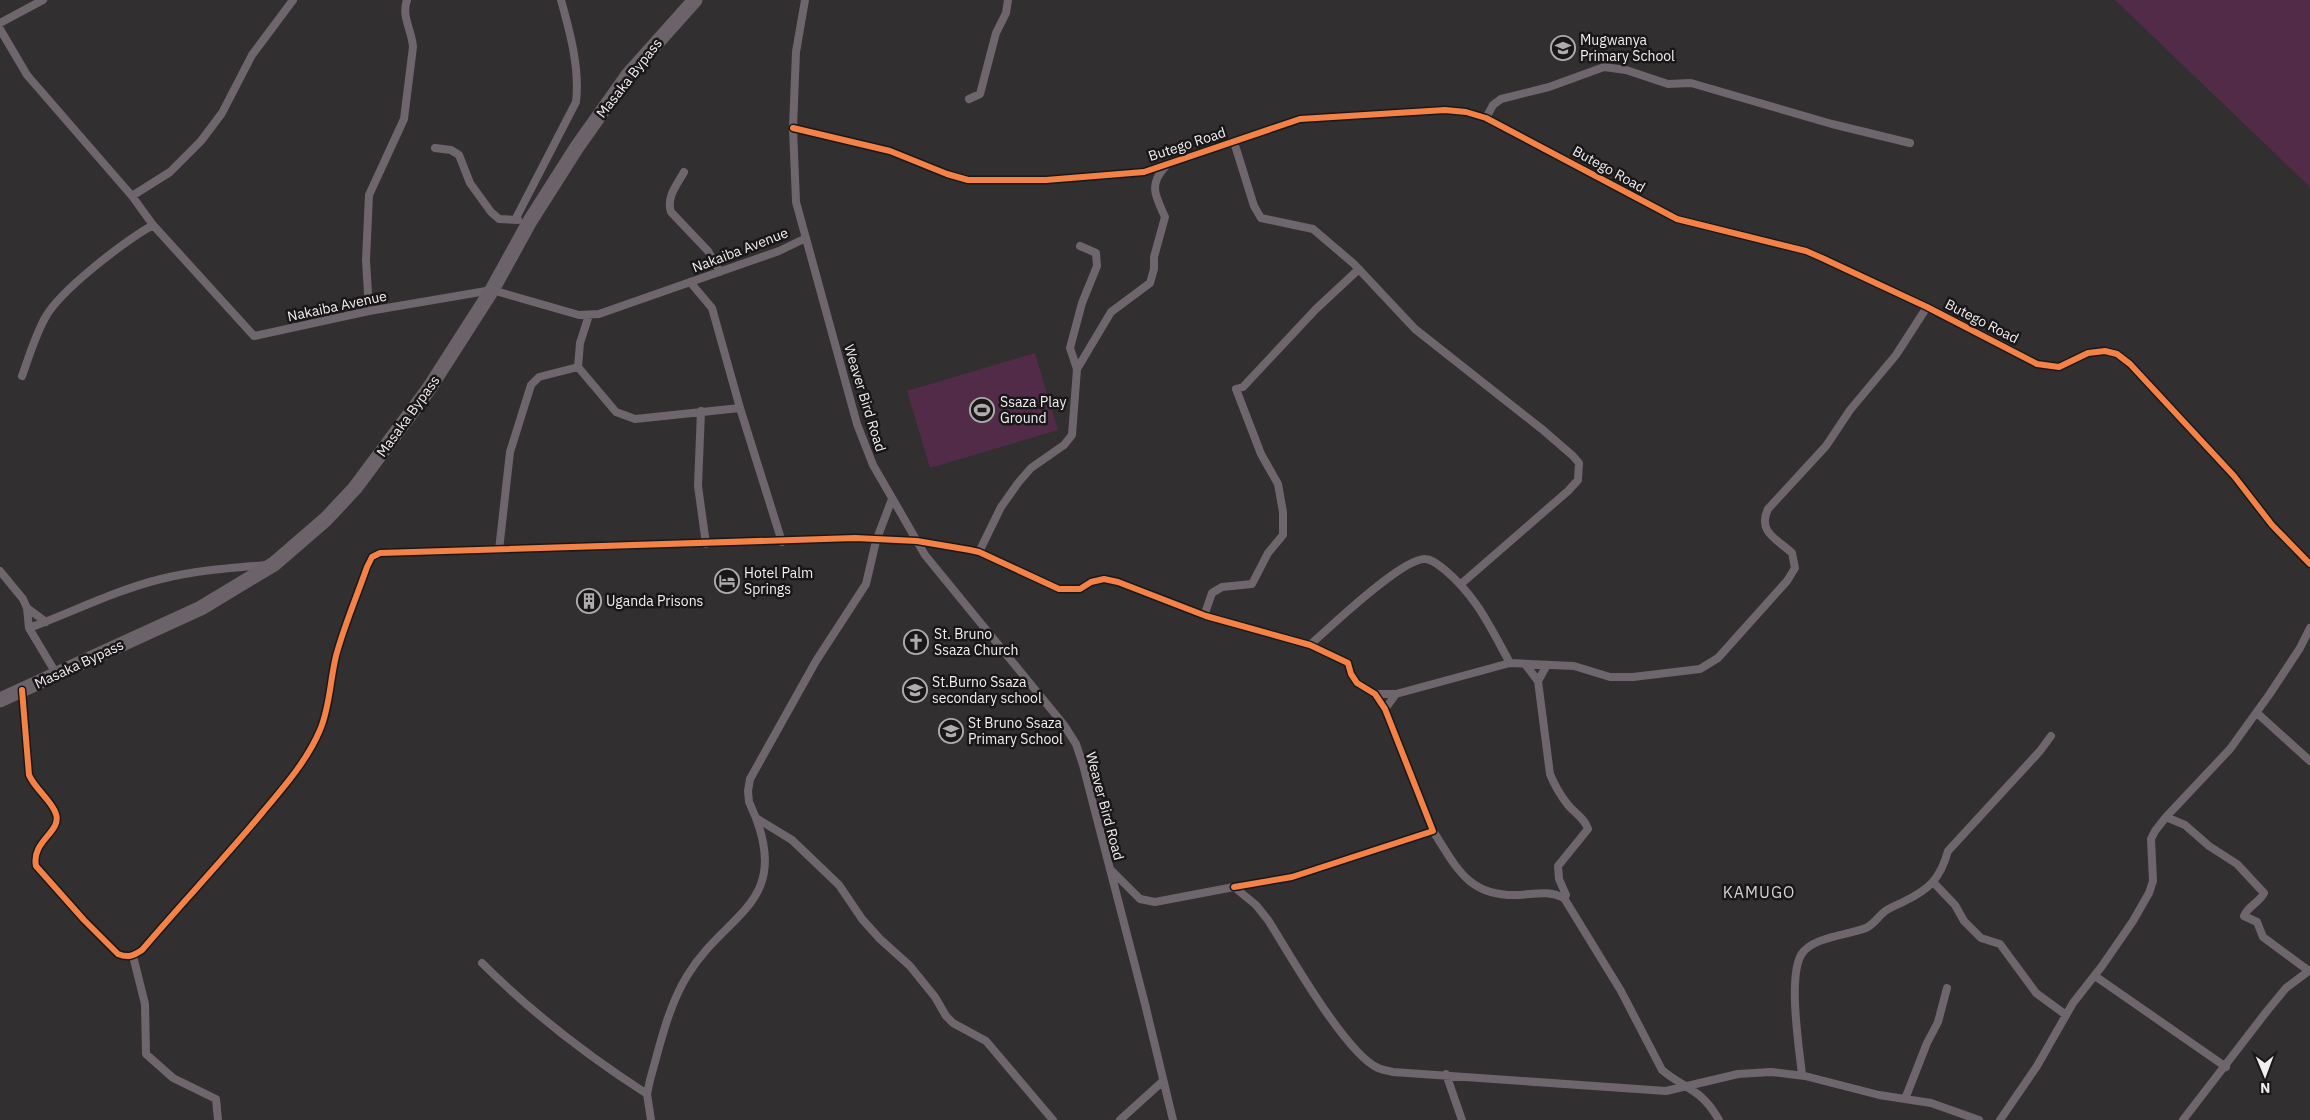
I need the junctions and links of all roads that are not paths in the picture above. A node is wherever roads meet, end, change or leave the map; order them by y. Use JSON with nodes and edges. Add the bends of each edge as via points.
{"nodes":[{"id":1,"x":44,"y":0,"type":"edge"},
{"id":2,"x":293,"y":0,"type":"edge"},
{"id":3,"x":407,"y":0,"type":"edge"},
{"id":4,"x":561,"y":0,"type":"edge"},
{"id":5,"x":695,"y":0,"type":"edge"},
{"id":6,"x":805,"y":0,"type":"edge"},
{"id":7,"x":1008,"y":0,"type":"edge"},
{"id":8,"x":0,"y":23,"type":"edge"},
{"id":9,"x":1,"y":34,"type":"edge"},
{"id":10,"x":969,"y":99,"type":"dead end"},
{"id":11,"x":1486,"y":118,"type":"junction"},
{"id":12,"x":793,"y":128,"type":"junction"},
{"id":13,"x":1234,"y":142,"type":"junction"},
{"id":14,"x":1910,"y":143,"type":"dead end"},
{"id":15,"x":435,"y":148,"type":"dead end"},
{"id":16,"x":1167,"y":165,"type":"junction"},
{"id":17,"x":684,"y":172,"type":"dead end"},
{"id":18,"x":132,"y":196,"type":"junction"},
{"id":19,"x":522,"y":221,"type":"junction"},
{"id":20,"x":153,"y":225,"type":"junction"},
{"id":21,"x":806,"y":238,"type":"junction"},
{"id":22,"x":1080,"y":246,"type":"dead end"},
{"id":23,"x":1359,"y":269,"type":"junction"},
{"id":24,"x":720,"y":272,"type":"junction"},
{"id":25,"x":690,"y":282,"type":"junction"},
{"id":26,"x":492,"y":290,"type":"junction"},
{"id":27,"x":1927,"y":307,"type":"junction"},
{"id":28,"x":368,"y":311,"type":"junction"},
{"id":29,"x":589,"y":315,"type":"junction"},
{"id":30,"x":578,"y":367,"type":"junction"},
{"id":31,"x":1077,"y":369,"type":"junction"},
{"id":32,"x":22,"y":376,"type":"dead end"},
{"id":33,"x":740,"y":408,"type":"junction"},
{"id":34,"x":701,"y":411,"type":"junction"},
{"id":35,"x":892,"y":500,"type":"junction"},
{"id":36,"x":876,"y":541,"type":"junction"},
{"id":37,"x":917,"y":541,"type":"junction"},
{"id":38,"x":782,"y":542,"type":"junction"},
{"id":39,"x":706,"y":544,"type":"junction"},
{"id":40,"x":499,"y":550,"type":"junction"},
{"id":41,"x":979,"y":552,"type":"junction"},
{"id":42,"x":274,"y":564,"type":"junction"},
{"id":43,"x":2310,"y":564,"type":"edge"},
{"id":44,"x":0,"y":571,"type":"edge"},
{"id":45,"x":1461,"y":584,"type":"junction"},
{"id":46,"x":27,"y":608,"type":"junction"},
{"id":47,"x":1204,"y":616,"type":"junction"},
{"id":48,"x":46,"y":622,"type":"junction"},
{"id":49,"x":29,"y":628,"type":"junction"},
{"id":50,"x":2310,"y":628,"type":"edge"},
{"id":51,"x":1310,"y":645,"type":"junction"},
{"id":52,"x":1510,"y":663,"type":"junction"},
{"id":53,"x":1525,"y":664,"type":"junction"},
{"id":54,"x":1547,"y":665,"type":"junction"},
{"id":55,"x":57,"y":674,"type":"junction"},
{"id":56,"x":1538,"y":681,"type":"junction"},
{"id":57,"x":22,"y":690,"type":"junction"},
{"id":58,"x":1375,"y":694,"type":"junction"},
{"id":59,"x":1396,"y":694,"type":"junction"},
{"id":60,"x":0,"y":700,"type":"edge"},
{"id":61,"x":1385,"y":709,"type":"junction"},
{"id":62,"x":2257,"y":714,"type":"junction"},
{"id":63,"x":2051,"y":736,"type":"dead end"},
{"id":64,"x":2310,"y":761,"type":"edge"},
{"id":65,"x":2166,"y":817,"type":"junction"},
{"id":66,"x":756,"y":818,"type":"junction"},
{"id":67,"x":1434,"y":831,"type":"junction"},
{"id":68,"x":1108,"y":868,"type":"junction"},
{"id":69,"x":1934,"y":883,"type":"junction"},
{"id":70,"x":1234,"y":887,"type":"junction"},
{"id":71,"x":1564,"y":898,"type":"junction"},
{"id":72,"x":134,"y":956,"type":"junction"},
{"id":73,"x":482,"y":963,"type":"dead end"},
{"id":74,"x":2309,"y":971,"type":"edge"},
{"id":75,"x":2094,"y":976,"type":"junction"},
{"id":76,"x":1947,"y":988,"type":"dead end"},
{"id":77,"x":2066,"y":1015,"type":"junction"},
{"id":78,"x":2226,"y":1067,"type":"junction"},
{"id":79,"x":1446,"y":1074,"type":"junction"},
{"id":80,"x":1802,"y":1075,"type":"junction"},
{"id":81,"x":1163,"y":1081,"type":"junction"},
{"id":82,"x":1690,"y":1087,"type":"junction"},
{"id":83,"x":647,"y":1094,"type":"junction"},
{"id":84,"x":1905,"y":1099,"type":"junction"},
{"id":85,"x":218,"y":1120,"type":"edge"},
{"id":86,"x":651,"y":1120,"type":"edge"},
{"id":87,"x":1053,"y":1120,"type":"edge"},
{"id":88,"x":1120,"y":1120,"type":"edge"},
{"id":89,"x":1172,"y":1120,"type":"edge"},
{"id":90,"x":1462,"y":1120,"type":"edge"},
{"id":91,"x":1719,"y":1120,"type":"edge"},
{"id":92,"x":1979,"y":1120,"type":"edge"},
{"id":93,"x":2000,"y":1120,"type":"edge"},
{"id":94,"x":2183,"y":1120,"type":"edge"}],
"edges":[{"from":1,"to":8,"type":"street"},
{"from":2,"to":18,"type":"street","via":[[252,55],[222,113],[201,142],[170,172]]},
{"from":3,"to":28,"type":"street","via":[[405,20],[413,47],[404,119],[370,195],[366,260]]},
{"from":4,"to":19,"type":"street","via":[[576,70],[576,102]]},
{"from":5,"to":19,"type":"highway","name":"Masaka Bypass","via":[[628,75]]},
{"from":6,"to":12,"type":"street","name":"Weaver Bird Road","via":[[796,38]]},
{"from":7,"to":10,"type":"street","via":[[980,94]]},
{"from":9,"to":18,"type":"street","name":"Nakaiba Avenue","via":[[27,75]]},
{"from":11,"to":13,"type":"street","name":"Butego Road","via":[[1444,110],[1300,119]]},
{"from":11,"to":14,"type":"street","via":[[1496,102],[1509,95],[1549,87],[1604,67],[1668,84],[1690,83]]},
{"from":11,"to":27,"type":"street","name":"Butego Road","via":[[1663,213],[1694,224],[1806,251]]},
{"from":12,"to":16,"type":"street","name":"Butego Road","via":[[890,151],[968,180],[1046,180],[1144,172]]},
{"from":12,"to":21,"type":"street","name":"Weaver Bird Road","via":[[795,189]]},
{"from":13,"to":16,"type":"street","name":"Butego Road"},
{"from":13,"to":23,"type":"street","via":[[1254,206],[1261,218],[1313,229]]},
{"from":15,"to":19,"type":"street","via":[[459,155],[470,183],[499,219]]},
{"from":16,"to":31,"type":"street","via":[[1157,175],[1154,193],[1165,217],[1150,283],[1111,312]]},
{"from":17,"to":24,"type":"street","via":[[669,200],[671,212],[708,251]]},
{"from":18,"to":20,"type":"street","name":"Nakaiba Avenue"},
{"from":19,"to":26,"type":"highway","name":"Masaka Bypass"},
{"from":20,"to":28,"type":"street","name":"Nakaiba Avenue","via":[[254,336]]},
{"from":20,"to":32,"type":"street","via":[[86,273],[52,307]]},
{"from":21,"to":24,"type":"street","name":"Nakaiba Avenue"},
{"from":21,"to":35,"type":"street","name":"Weaver Bird Road","via":[[858,424],[873,465]]},
{"from":22,"to":31,"type":"street","via":[[1096,253],[1098,266],[1082,303],[1070,348]]},
{"from":23,"to":45,"type":"street","via":[[1415,329],[1543,430],[1579,463],[1578,480],[1568,491]]},
{"from":23,"to":47,"type":"street","via":[[1316,309],[1243,387],[1236,389],[1261,454],[1278,484],[1283,534],[1268,553],[1252,584],[1222,588],[1212,593]]},
{"from":24,"to":25,"type":"street","name":"Nakaiba Avenue"},
{"from":25,"to":29,"type":"street","name":"Nakaiba Avenue"},
{"from":25,"to":33,"type":"street","via":[[712,308]]},
{"from":26,"to":28,"type":"street","name":"Nakaiba Avenue"},
{"from":26,"to":29,"type":"street","name":"Nakaiba Avenue","via":[[578,315]]},
{"from":26,"to":42,"type":"highway","name":"Masaka Bypass","via":[[428,390],[355,488],[326,519]]},
{"from":27,"to":43,"type":"street","name":"Butego Road","via":[[2037,364],[2049,367],[2059,367],[2088,353],[2105,350],[2117,354],[2234,476],[2284,538]]},
{"from":27,"to":54,"type":"street","via":[[1896,354],[1850,410],[1826,446],[1768,508],[1765,527],[1792,553],[1795,568],[1718,658],[1700,669],[1633,677],[1610,677],[1574,666]]},
{"from":29,"to":30,"type":"street","via":[[580,343]]},
{"from":30,"to":34,"type":"street","via":[[616,412],[626,417],[635,419]]},
{"from":30,"to":40,"type":"street","via":[[538,377],[531,385],[510,452]]},
{"from":31,"to":41,"type":"street","via":[[1074,424],[1069,440],[1031,468],[1018,483],[1001,507]]},
{"from":33,"to":34,"type":"street"},
{"from":33,"to":38,"type":"street"},
{"from":34,"to":39,"type":"street","via":[[698,486]]},
{"from":35,"to":36,"type":"street"},
{"from":35,"to":37,"type":"street","name":"Weaver Bird Road"},
{"from":36,"to":37,"type":"street"},
{"from":36,"to":38,"type":"street","via":[[855,538]]},
{"from":36,"to":66,"type":"street","via":[[866,584],[859,598],[816,661],[750,779],[749,802]]},
{"from":37,"to":41,"type":"street"},
{"from":37,"to":68,"type":"street","name":"Weaver Bird Road","via":[[1052,708],[1076,744]]},
{"from":38,"to":39,"type":"street"},
{"from":39,"to":40,"type":"street"},
{"from":40,"to":72,"type":"street","via":[[380,553],[372,557],[339,647],[327,709],[309,751],[248,830]]},
{"from":41,"to":47,"type":"street","via":[[1059,589],[1080,589],[1104,579]]},
{"from":42,"to":48,"type":"street","via":[[204,570],[165,578]]},
{"from":42,"to":55,"type":"highway","name":"Masaka Bypass","via":[[201,608]]},
{"from":44,"to":46,"type":"street"},
{"from":45,"to":51,"type":"street","via":[[1436,563],[1427,559],[1416,561],[1356,604]]},
{"from":45,"to":52,"type":"street","via":[[1470,592]]},
{"from":46,"to":48,"type":"street"},
{"from":46,"to":49,"type":"street"},
{"from":47,"to":51,"type":"street"},
{"from":48,"to":49,"type":"street"},
{"from":49,"to":55,"type":"street"},
{"from":50,"to":62,"type":"street"},
{"from":51,"to":58,"type":"street","via":[[1343,659],[1357,683]]},
{"from":52,"to":53,"type":"street"},
{"from":52,"to":59,"type":"street"},
{"from":53,"to":54,"type":"street"},
{"from":53,"to":56,"type":"street"},
{"from":54,"to":56,"type":"street"},
{"from":55,"to":57,"type":"highway","name":"Masaka Bypass"},
{"from":56,"to":71,"type":"street","via":[[1552,781],[1588,829],[1558,866],[1566,895]]},
{"from":57,"to":60,"type":"highway","name":"Masaka Bypass"},
{"from":57,"to":72,"type":"street","via":[[29,775],[56,812],[57,819],[36,850],[36,866],[118,954]]},
{"from":58,"to":59,"type":"street"},
{"from":58,"to":61,"type":"street"},
{"from":59,"to":61,"type":"street"},
{"from":61,"to":67,"type":"street"},
{"from":62,"to":64,"type":"street"},
{"from":62,"to":65,"type":"street","via":[[2230,749]]},
{"from":63,"to":69,"type":"street","via":[[1948,851],[1943,869]]},
{"from":65,"to":74,"type":"street","via":[[2185,825],[2237,864],[2264,893],[2244,916],[2257,922],[2263,937]]},
{"from":65,"to":75,"type":"street","via":[[2151,839],[2153,881],[2149,893],[2133,922]]},
{"from":66,"to":83,"type":"street","via":[[765,840],[766,854],[760,889],[749,906],[701,955],[677,993]]},
{"from":66,"to":87,"type":"street","via":[[792,840],[839,885],[862,919],[910,966],[949,1020],[986,1042]]},
{"from":67,"to":70,"type":"street","via":[[1292,877]]},
{"from":67,"to":71,"type":"street","via":[[1466,880],[1483,890],[1500,894],[1550,892]]},
{"from":68,"to":70,"type":"street","via":[[1140,899],[1155,902]]},
{"from":68,"to":81,"type":"street","name":"Weaver Bird Road"},
{"from":69,"to":77,"type":"street","via":[[1981,938],[2000,944],[2036,993]]},
{"from":69,"to":80,"type":"street","via":[[1883,912],[1870,926],[1808,946],[1802,954],[1795,978]]},
{"from":70,"to":79,"type":"street","via":[[1268,920],[1332,1018],[1363,1058],[1379,1069],[1393,1072]]},
{"from":71,"to":82,"type":"street","via":[[1621,991],[1662,1070]]},
{"from":72,"to":85,"type":"street","via":[[145,1004],[146,1054],[173,1078],[216,1099]]},
{"from":73,"to":83,"type":"street","via":[[525,1004],[591,1057]]},
{"from":74,"to":78,"type":"street","via":[[2286,988]]},
{"from":75,"to":77,"type":"street"},
{"from":75,"to":78,"type":"street"},
{"from":76,"to":84,"type":"street","via":[[1938,1022]]},
{"from":77,"to":93,"type":"street","via":[[2037,1066]]},
{"from":78,"to":94,"type":"street"},
{"from":79,"to":82,"type":"street","via":[[1666,1091]]},
{"from":79,"to":90,"type":"street"},
{"from":80,"to":82,"type":"street","via":[[1771,1072],[1738,1074]]},
{"from":80,"to":84,"type":"street"},
{"from":81,"to":88,"type":"street"},
{"from":81,"to":89,"type":"street","name":"Weaver Bird Road"},
{"from":82,"to":91,"type":"street","via":[[1707,1100]]},
{"from":83,"to":86,"type":"street"},
{"from":84,"to":92,"type":"street","via":[[1931,1103]]}]}
